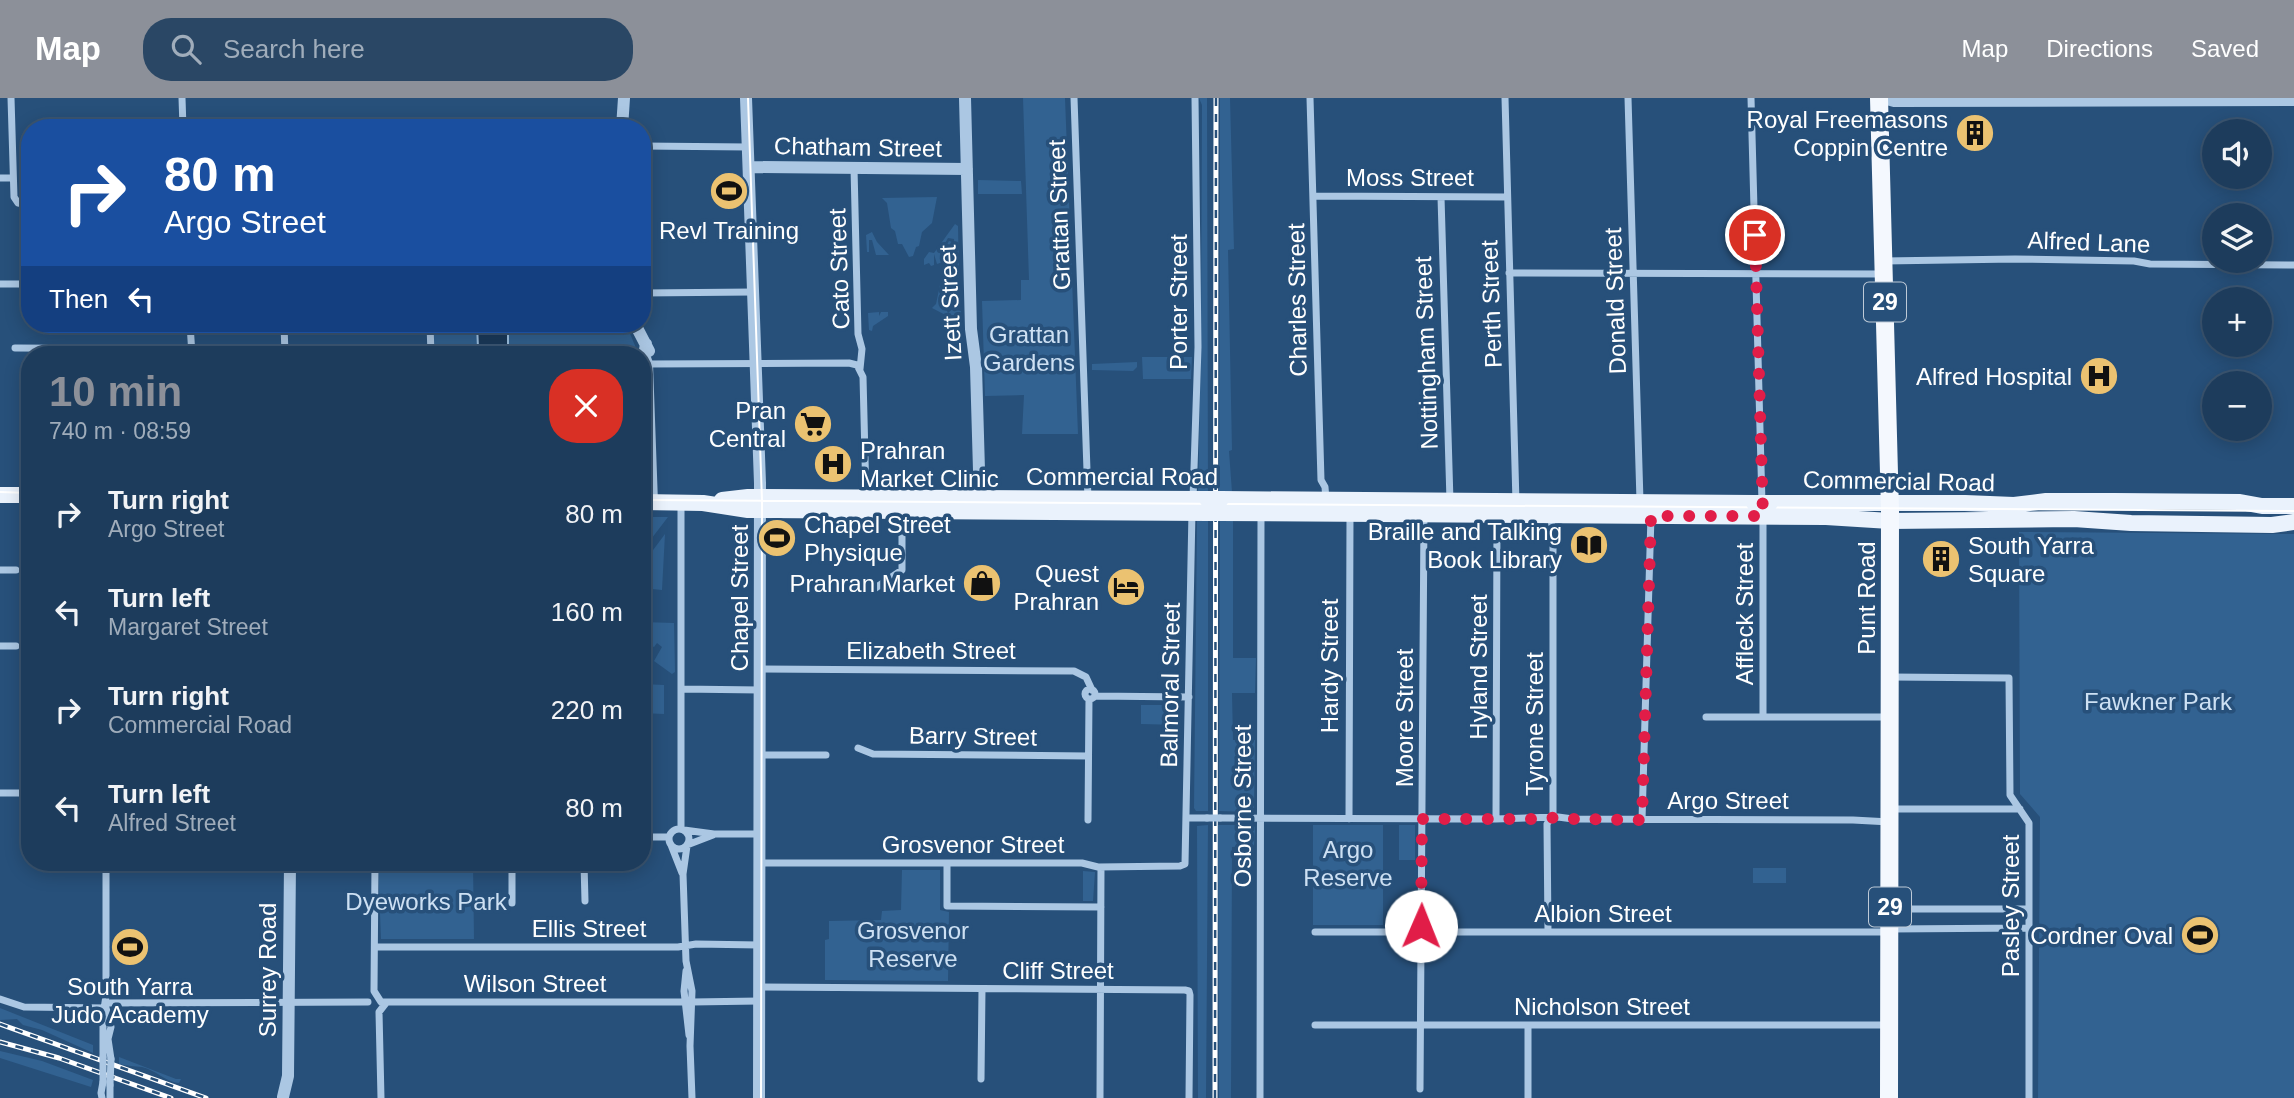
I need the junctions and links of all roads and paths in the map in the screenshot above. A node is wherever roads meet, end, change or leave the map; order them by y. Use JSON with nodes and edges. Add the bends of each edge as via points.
{"nodes":[{"id":1,"x":11,"y":98,"type":"edge"},
{"id":2,"x":182,"y":98,"type":"edge"},
{"id":3,"x":624,"y":98,"type":"edge"},
{"id":4,"x":746,"y":98,"type":"edge"},
{"id":5,"x":965,"y":98,"type":"edge"},
{"id":6,"x":1074,"y":98,"type":"edge"},
{"id":7,"x":1195,"y":98,"type":"edge"},
{"id":8,"x":1310,"y":98,"type":"edge"},
{"id":9,"x":1505,"y":98,"type":"edge"},
{"id":10,"x":1628,"y":98,"type":"edge"},
{"id":11,"x":1751,"y":98,"type":"edge"},
{"id":12,"x":1881,"y":98,"type":"edge"},
{"id":13,"x":2294,"y":100,"type":"edge"},
{"id":14,"x":183,"y":119,"type":"edge"},
{"id":15,"x":623,"y":119,"type":"edge"},
{"id":16,"x":651,"y":146,"type":"edge"},
{"id":17,"x":748,"y":146,"type":"junction"},
{"id":18,"x":749,"y":167,"type":"junction"},
{"id":19,"x":854,"y":168,"type":"junction"},
{"id":20,"x":967,"y":169,"type":"junction"},
{"id":21,"x":0,"y":178,"type":"edge"},
{"id":22,"x":13,"y":178,"type":"junction"},
{"id":23,"x":1313,"y":196,"type":"junction"},
{"id":24,"x":1441,"y":197,"type":"junction"},
{"id":25,"x":1507,"y":197,"type":"junction"},
{"id":26,"x":21,"y":203,"type":"edge"},
{"id":27,"x":2294,"y":265,"type":"edge"},
{"id":28,"x":1884,"y":268,"type":"junction"},
{"id":29,"x":1509,"y":273,"type":"junction"},
{"id":30,"x":1633,"y":273,"type":"junction"},
{"id":31,"x":1757,"y":274,"type":"junction"},
{"id":32,"x":0,"y":284,"type":"edge"},
{"id":33,"x":21,"y":284,"type":"edge"},
{"id":34,"x":753,"y":292,"type":"junction"},
{"id":35,"x":651,"y":293,"type":"edge"},
{"id":36,"x":15,"y":348,"type":"dead end"},
{"id":37,"x":21,"y":348,"type":"edge"},
{"id":38,"x":651,"y":363,"type":"edge"},
{"id":39,"x":755,"y":363,"type":"junction"},
{"id":40,"x":859,"y":368,"type":"junction"},
{"id":41,"x":0,"y":495,"type":"edge"},
{"id":42,"x":21,"y":495,"type":"edge"},
{"id":43,"x":866,"y":498,"type":"junction"},
{"id":44,"x":1088,"y":499,"type":"junction"},
{"id":45,"x":1326,"y":500,"type":"junction"},
{"id":46,"x":980,"y":501,"type":"junction"},
{"id":47,"x":2115,"y":501,"type":"junction"},
{"id":48,"x":1640,"y":502,"type":"junction"},
{"id":49,"x":1890,"y":502,"type":"junction"},
{"id":50,"x":651,"y":503,"type":"edge"},
{"id":51,"x":681,"y":503,"type":"junction"},
{"id":52,"x":760,"y":503,"type":"junction"},
{"id":53,"x":1450,"y":505,"type":"junction"},
{"id":54,"x":1516,"y":505,"type":"junction"},
{"id":55,"x":1204,"y":506,"type":"junction"},
{"id":56,"x":2294,"y":506,"type":"edge"},
{"id":57,"x":1763,"y":508,"type":"junction"},
{"id":58,"x":902,"y":510,"type":"junction"},
{"id":59,"x":1261,"y":513,"type":"junction"},
{"id":60,"x":1350,"y":514,"type":"junction"},
{"id":61,"x":1497,"y":515,"type":"junction"},
{"id":62,"x":1550,"y":515,"type":"junction"},
{"id":63,"x":1424,"y":516,"type":"junction"},
{"id":64,"x":1651,"y":516,"type":"junction"},
{"id":65,"x":1890,"y":521,"type":"junction"},
{"id":66,"x":2115,"y":521,"type":"junction"},
{"id":67,"x":2294,"y":522,"type":"edge"},
{"id":68,"x":0,"y":570,"type":"edge"},
{"id":69,"x":16,"y":570,"type":"dead end"},
{"id":70,"x":874,"y":589,"type":"dead end"},
{"id":71,"x":0,"y":646,"type":"edge"},
{"id":72,"x":16,"y":646,"type":"dead end"},
{"id":73,"x":760,"y":669,"type":"junction"},
{"id":74,"x":1890,"y":677,"type":"junction"},
{"id":75,"x":681,"y":689,"type":"junction"},
{"id":76,"x":760,"y":690,"type":"junction"},
{"id":77,"x":1092,"y":695,"type":"junction"},
{"id":78,"x":1189,"y":697,"type":"junction"},
{"id":79,"x":1706,"y":717,"type":"dead end"},
{"id":80,"x":1763,"y":717,"type":"junction"},
{"id":81,"x":1891,"y":717,"type":"junction"},
{"id":82,"x":858,"y":748,"type":"dead end"},
{"id":83,"x":760,"y":755,"type":"junction"},
{"id":84,"x":827,"y":755,"type":"dead end"},
{"id":85,"x":1088,"y":756,"type":"junction"},
{"id":86,"x":0,"y":793,"type":"edge"},
{"id":87,"x":21,"y":793,"type":"edge"},
{"id":88,"x":2020,"y":809,"type":"junction"},
{"id":89,"x":1890,"y":815,"type":"junction"},
{"id":90,"x":1187,"y":818,"type":"junction"},
{"id":91,"x":1261,"y":818,"type":"junction"},
{"id":92,"x":1349,"y":818,"type":"junction"},
{"id":93,"x":1551,"y":818,"type":"junction"},
{"id":94,"x":1422,"y":819,"type":"junction"},
{"id":95,"x":1088,"y":820,"type":"dead end"},
{"id":96,"x":1496,"y":820,"type":"junction"},
{"id":97,"x":1642,"y":820,"type":"junction"},
{"id":98,"x":683,"y":829,"type":"junction"},
{"id":99,"x":714,"y":834,"type":"junction"},
{"id":100,"x":760,"y":834,"type":"junction"},
{"id":101,"x":651,"y":838,"type":"edge"},
{"id":102,"x":670,"y":841,"type":"junction"},
{"id":103,"x":687,"y":845,"type":"junction"},
{"id":104,"x":759,"y":863,"type":"junction"},
{"id":105,"x":947,"y":863,"type":"junction"},
{"id":106,"x":1185,"y":863,"type":"joint"},
{"id":107,"x":1101,"y":867,"type":"junction"},
{"id":108,"x":106,"y":871,"type":"edge"},
{"id":109,"x":290,"y":871,"type":"edge"},
{"id":110,"x":375,"y":871,"type":"edge"},
{"id":111,"x":512,"y":871,"type":"edge"},
{"id":112,"x":584,"y":871,"type":"edge"},
{"id":113,"x":683,"y":874,"type":"junction"},
{"id":114,"x":585,"y":901,"type":"dead end"},
{"id":115,"x":512,"y":902,"type":"dead end"},
{"id":116,"x":1101,"y":907,"type":"junction"},
{"id":117,"x":1890,"y":909,"type":"junction"},
{"id":118,"x":1914,"y":909,"type":"junction"},
{"id":119,"x":2029,"y":909,"type":"junction"},
{"id":120,"x":1914,"y":928,"type":"junction"},
{"id":121,"x":2029,"y":928,"type":"junction"},
{"id":122,"x":1890,"y":930,"type":"junction"},
{"id":123,"x":1315,"y":932,"type":"dead end"},
{"id":124,"x":1421,"y":932,"type":"junction"},
{"id":125,"x":1548,"y":932,"type":"junction"},
{"id":126,"x":759,"y":944,"type":"junction"},
{"id":127,"x":686,"y":946,"type":"junction"},
{"id":128,"x":376,"y":947,"type":"junction"},
{"id":129,"x":760,"y":987,"type":"junction"},
{"id":130,"x":982,"y":989,"type":"junction"},
{"id":131,"x":1101,"y":989,"type":"junction"},
{"id":132,"x":0,"y":999,"type":"edge"},
{"id":133,"x":760,"y":1001,"type":"junction"},
{"id":134,"x":288,"y":1002,"type":"junction"},
{"id":135,"x":368,"y":1002,"type":"dead end"},
{"id":136,"x":688,"y":1002,"type":"junction"},
{"id":137,"x":386,"y":1003,"type":"junction"},
{"id":138,"x":106,"y":1006,"type":"junction"},
{"id":139,"x":1315,"y":1025,"type":"dead end"},
{"id":140,"x":1421,"y":1025,"type":"junction"},
{"id":141,"x":1528,"y":1025,"type":"junction"},
{"id":142,"x":1889,"y":1025,"type":"junction"},
{"id":143,"x":981,"y":1079,"type":"dead end"},
{"id":144,"x":107,"y":1084,"type":"junction"},
{"id":145,"x":1420,"y":1089,"type":"dead end"},
{"id":146,"x":102,"y":1098,"type":"edge"},
{"id":147,"x":110,"y":1098,"type":"edge"},
{"id":148,"x":288,"y":1098,"type":"edge"},
{"id":149,"x":381,"y":1098,"type":"edge"},
{"id":150,"x":692,"y":1098,"type":"edge"},
{"id":151,"x":760,"y":1098,"type":"edge"},
{"id":152,"x":1100,"y":1098,"type":"edge"},
{"id":153,"x":1189,"y":1098,"type":"edge"},
{"id":154,"x":1260,"y":1098,"type":"edge"},
{"id":155,"x":1528,"y":1098,"type":"edge"},
{"id":156,"x":1889,"y":1098,"type":"edge"},
{"id":157,"x":2029,"y":1098,"type":"edge"}],
"edges":[{"from":1,"to":22,"type":"street"},
{"from":2,"to":14,"type":"street"},
{"from":3,"to":15,"type":"street"},
{"from":4,"to":17,"type":"street","name":"Chapel Street"},
{"from":5,"to":20,"type":"street","name":"Izett Street"},
{"from":6,"to":44,"type":"street","name":"Grattan Street"},
{"from":7,"to":55,"type":"street","name":"Porter Street"},
{"from":8,"to":23,"type":"street","name":"Charles Street"},
{"from":9,"to":25,"type":"street","name":"Perth Street"},
{"from":10,"to":30,"type":"street","name":"Donald Street"},
{"from":11,"to":31,"type":"street","name":"Affleck Street"},
{"from":12,"to":13,"type":"street","via":[[1976,102]]},
{"from":12,"to":28,"type":"highway","name":"Punt Road","number":"29"},
{"from":16,"to":17,"type":"street"},
{"from":17,"to":18,"type":"street","name":"Chapel Street"},
{"from":18,"to":19,"type":"street","name":"Chatham Street"},
{"from":18,"to":34,"type":"street","name":"Chapel Street"},
{"from":19,"to":20,"type":"street","name":"Chatham Street"},
{"from":19,"to":40,"type":"street","name":"Cato Street"},
{"from":20,"to":46,"type":"street","name":"Izett Street"},
{"from":21,"to":22,"type":"street"},
{"from":22,"to":26,"type":"street","via":[[16,202]]},
{"from":23,"to":24,"type":"street","name":"Moss Street"},
{"from":23,"to":45,"type":"street","name":"Charles Street","via":[[1321,480]]},
{"from":24,"to":25,"type":"street","name":"Moss Street"},
{"from":24,"to":53,"type":"street","name":"Nottingham Street"},
{"from":25,"to":29,"type":"street","name":"Perth Street"},
{"from":27,"to":28,"type":"street","name":"Alfred Lane","via":[[2026,259]]},
{"from":28,"to":31,"type":"street","name":"Alfred Lane"},
{"from":28,"to":49,"type":"highway","name":"Punt Road","number":"29"},
{"from":29,"to":30,"type":"street","name":"Alfred Lane"},
{"from":29,"to":54,"type":"street","name":"Perth Street"},
{"from":30,"to":31,"type":"street","name":"Alfred Lane"},
{"from":30,"to":48,"type":"street","name":"Donald Street"},
{"from":31,"to":57,"type":"street","name":"Affleck Street"},
{"from":32,"to":33,"type":"street"},
{"from":34,"to":35,"type":"street"},
{"from":34,"to":39,"type":"street","name":"Chapel Street"},
{"from":36,"to":37,"type":"street"},
{"from":38,"to":39,"type":"street"},
{"from":39,"to":40,"type":"street","via":[[849,363]]},
{"from":39,"to":52,"type":"street","name":"Chapel Street"},
{"from":40,"to":43,"type":"street","name":"Cato Street","via":[[863,377]]},
{"from":41,"to":42,"type":"main road"},
{"from":43,"to":46,"type":"main road","name":"Commercial Road"},
{"from":43,"to":52,"type":"main road","name":"Commercial Road"},
{"from":44,"to":46,"type":"main road","name":"Commercial Road"},
{"from":44,"to":55,"type":"main road","name":"Commercial Road"},
{"from":45,"to":53,"type":"main road","name":"Commercial Road"},
{"from":45,"to":55,"type":"main road","name":"Commercial Road"},
{"from":47,"to":49,"type":"main road","name":"Commercial Road","via":[[2014,505]]},
{"from":47,"to":56,"type":"main road","name":"Commercial Road"},
{"from":47,"to":66,"type":"main road"},
{"from":48,"to":54,"type":"main road","name":"Commercial Road"},
{"from":48,"to":57,"type":"main road","name":"Commercial Road"},
{"from":49,"to":57,"type":"main road","name":"Commercial Road"},
{"from":49,"to":65,"type":"highway","name":"Punt Road","number":"29"},
{"from":50,"to":51,"type":"main road","name":"Commercial Road"},
{"from":51,"to":52,"type":"main road","name":"Commercial Road"},
{"from":51,"to":75,"type":"street"},
{"from":52,"to":58,"type":"main road","name":"Commercial Road"},
{"from":52,"to":73,"type":"street","name":"Chapel Street"},
{"from":53,"to":54,"type":"main road","name":"Commercial Road"},
{"from":55,"to":58,"type":"main road","name":"Commercial Road"},
{"from":55,"to":59,"type":"main road","name":"Commercial Road"},
{"from":55,"to":78,"type":"street","name":"Balmoral Street"},
{"from":57,"to":64,"type":"main road","name":"Commercial Road"},
{"from":57,"to":65,"type":"main road","name":"Commercial Road"},
{"from":57,"to":80,"type":"street","name":"Affleck Street"},
{"from":58,"to":70,"type":"street","via":[[902,570]]},
{"from":59,"to":60,"type":"main road","name":"Commercial Road"},
{"from":59,"to":91,"type":"street","name":"Osborne Street"},
{"from":60,"to":63,"type":"main road","name":"Commercial Road"},
{"from":60,"to":92,"type":"street","name":"Hardy Street"},
{"from":61,"to":62,"type":"main road","name":"Commercial Road"},
{"from":61,"to":63,"type":"main road","name":"Commercial Road"},
{"from":61,"to":96,"type":"street","name":"Hyland Street"},
{"from":62,"to":64,"type":"main road","name":"Commercial Road"},
{"from":62,"to":93,"type":"street","name":"Tyrone Street"},
{"from":63,"to":94,"type":"street","name":"Moore Street"},
{"from":64,"to":97,"type":"street"},
{"from":65,"to":66,"type":"main road","name":"Commercial Road"},
{"from":65,"to":74,"type":"highway","name":"Punt Road","number":"29"},
{"from":66,"to":67,"type":"main road","name":"Commercial Road"},
{"from":68,"to":69,"type":"street"},
{"from":71,"to":72,"type":"street"},
{"from":73,"to":76,"type":"street","name":"Chapel Street"},
{"from":73,"to":77,"type":"street","name":"Elizabeth Street","via":[[1074,671],[1086,677]]},
{"from":74,"to":81,"type":"highway","name":"Punt Road","number":"29"},
{"from":74,"to":88,"type":"street","name":"Pasley Street","via":[[2009,678],[2010,795]]},
{"from":75,"to":76,"type":"street"},
{"from":75,"to":98,"type":"street"},
{"from":76,"to":83,"type":"street","name":"Chapel Street"},
{"from":77,"to":78,"type":"street"},
{"from":77,"to":85,"type":"street"},
{"from":78,"to":90,"type":"street","name":"Balmoral Street"},
{"from":79,"to":80,"type":"street"},
{"from":80,"to":81,"type":"street"},
{"from":81,"to":89,"type":"highway","name":"Punt Road","number":"29"},
{"from":82,"to":85,"type":"street","name":"Barry Street","via":[[873,754]]},
{"from":83,"to":84,"type":"street"},
{"from":83,"to":100,"type":"street","name":"Chapel Street"},
{"from":85,"to":95,"type":"street"},
{"from":86,"to":87,"type":"street"},
{"from":88,"to":89,"type":"street","name":"Argo Street"},
{"from":88,"to":119,"type":"street","name":"Pasley Street","via":[[2029,823]]},
{"from":89,"to":97,"type":"street","name":"Argo Street","via":[[1853,820]]},
{"from":89,"to":117,"type":"highway","name":"Punt Road","number":"29"},
{"from":90,"to":91,"type":"street","name":"Argo Street","bridge":true},
{"from":90,"to":106,"type":"street","name":"Balmoral Street"},
{"from":91,"to":92,"type":"street","name":"Argo Street"},
{"from":91,"to":154,"type":"street","name":"Osborne Street"},
{"from":92,"to":94,"type":"street","name":"Argo Street"},
{"from":93,"to":96,"type":"street","name":"Argo Street"},
{"from":93,"to":97,"type":"street","name":"Argo Street"},
{"from":93,"to":125,"type":"street","name":"Tyrone Street","via":[[1547,824]]},
{"from":94,"to":96,"type":"street","name":"Argo Street"},
{"from":94,"to":124,"type":"street","name":"Moore Street"},
{"from":98,"to":99,"type":"street"},
{"from":98,"to":102,"type":"street","via":[[675,830]]},
{"from":98,"to":103,"type":"street","via":[[690,838]]},
{"from":99,"to":100,"type":"street"},
{"from":99,"to":103,"type":"street"},
{"from":100,"to":104,"type":"street","name":"Chapel Street"},
{"from":101,"to":102,"type":"street"},
{"from":102,"to":103,"type":"street","via":[[678,849]]},
{"from":102,"to":113,"type":"street"},
{"from":103,"to":113,"type":"street"},
{"from":104,"to":105,"type":"street","name":"Grosvenor Street"},
{"from":104,"to":126,"type":"street","name":"Chapel Street"},
{"from":105,"to":107,"type":"street","name":"Grosvenor Street","via":[[1082,863]]},
{"from":105,"to":116,"type":"street","via":[[947,906]]},
{"from":106,"to":107,"type":"street","name":"Grosvenor Street"},
{"from":107,"to":116,"type":"street"},
{"from":108,"to":138,"type":"street"},
{"from":109,"to":134,"type":"street","name":"Surrey Road"},
{"from":110,"to":128,"type":"street"},
{"from":111,"to":115,"type":"street"},
{"from":112,"to":114,"type":"street"},
{"from":113,"to":127,"type":"street"},
{"from":116,"to":131,"type":"street"},
{"from":117,"to":118,"type":"street"},
{"from":117,"to":122,"type":"highway","name":"Punt Road","number":"29"},
{"from":118,"to":119,"type":"street"},
{"from":118,"to":120,"type":"street"},
{"from":119,"to":121,"type":"street","name":"Pasley Street"},
{"from":120,"to":121,"type":"street","name":"Albion Street"},
{"from":120,"to":122,"type":"street","name":"Albion Street"},
{"from":121,"to":157,"type":"street","name":"Pasley Street"},
{"from":122,"to":125,"type":"street","name":"Albion Street"},
{"from":122,"to":142,"type":"highway","name":"Punt Road","number":"29"},
{"from":123,"to":124,"type":"street","name":"Albion Street"},
{"from":124,"to":125,"type":"street","name":"Albion Street"},
{"from":124,"to":140,"type":"street","name":"Moore Street"},
{"from":126,"to":127,"type":"street","name":"Ellis Street"},
{"from":126,"to":129,"type":"street","name":"Chapel Street"},
{"from":127,"to":128,"type":"street","name":"Ellis Street"},
{"from":127,"to":136,"type":"street"},
{"from":128,"to":137,"type":"street","via":[[375,995]]},
{"from":129,"to":130,"type":"street","name":"Cliff Street"},
{"from":129,"to":133,"type":"street","name":"Chapel Street"},
{"from":130,"to":131,"type":"street","name":"Cliff Street"},
{"from":130,"to":143,"type":"street"},
{"from":131,"to":152,"type":"street"},
{"from":131,"to":153,"type":"street","name":"Cliff Street","via":[[1189,991]]},
{"from":132,"to":138,"type":"street","via":[[24,1007]]},
{"from":133,"to":136,"type":"street","name":"Wilson Street"},
{"from":133,"to":151,"type":"street","name":"Chapel Street"},
{"from":134,"to":135,"type":"street"},
{"from":134,"to":138,"type":"street"},
{"from":134,"to":148,"type":"street","name":"Surrey Road"},
{"from":136,"to":137,"type":"street","name":"Wilson Street"},
{"from":136,"to":150,"type":"street"},
{"from":137,"to":149,"type":"street","via":[[379,1012]]},
{"from":138,"to":144,"type":"street","bridge":true,"via":[[111,1027],[106,1038]]},
{"from":139,"to":140,"type":"street","name":"Nicholson Street"},
{"from":140,"to":141,"type":"street","name":"Nicholson Street"},
{"from":140,"to":145,"type":"street","name":"Moore Street"},
{"from":141,"to":142,"type":"street","name":"Nicholson Street"},
{"from":141,"to":155,"type":"street"},
{"from":142,"to":156,"type":"highway","name":"Punt Road","number":"29"},
{"from":144,"to":146,"type":"street","via":[[101,1090]]},
{"from":144,"to":147,"type":"street"}]}
